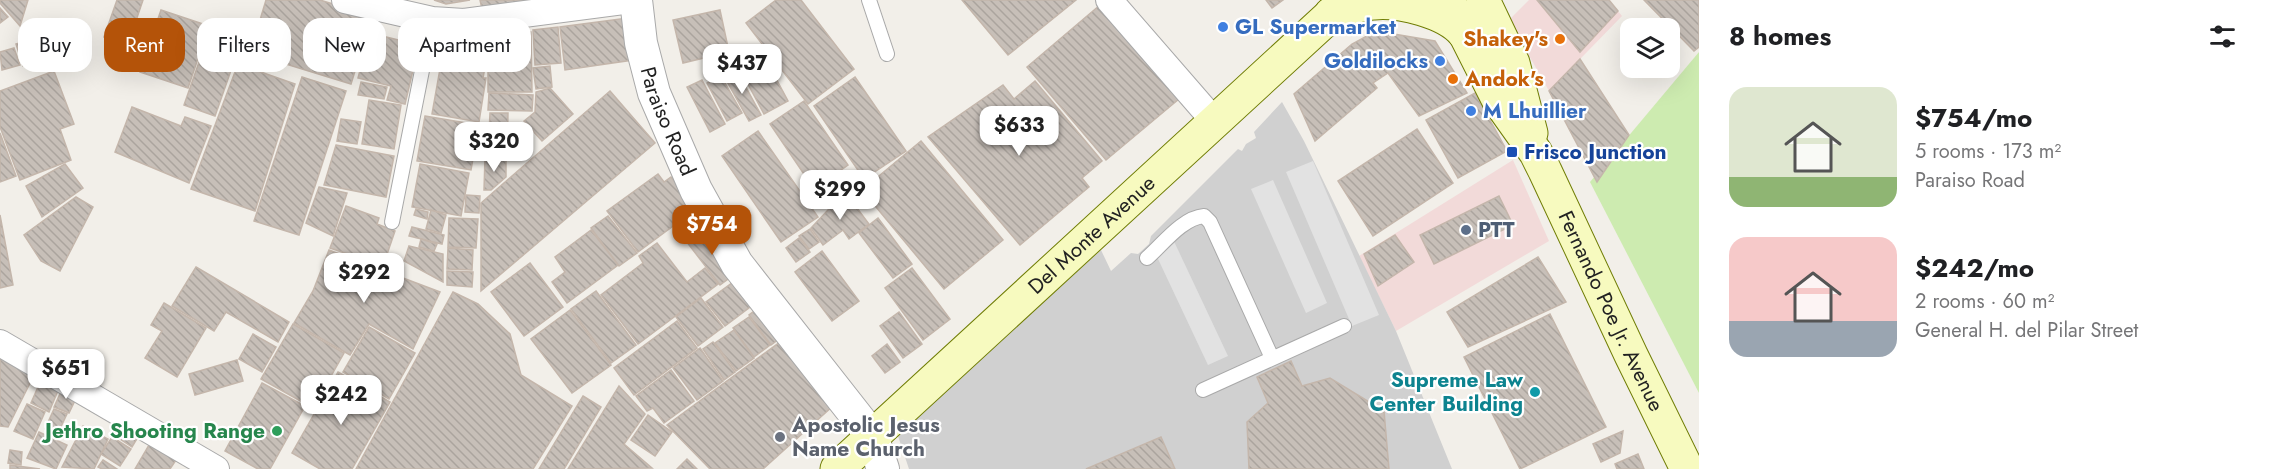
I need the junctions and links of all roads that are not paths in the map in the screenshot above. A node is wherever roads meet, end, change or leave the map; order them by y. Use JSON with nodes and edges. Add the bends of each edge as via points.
{"nodes":[{"id":1,"x":345,"y":0,"type":"edge"},
{"id":2,"x":631,"y":0,"type":"edge"},
{"id":3,"x":636,"y":0,"type":"edge"},
{"id":4,"x":869,"y":0,"type":"edge"},
{"id":5,"x":1109,"y":0,"type":"edge"},
{"id":6,"x":1448,"y":0,"type":"edge"},
{"id":7,"x":1483,"y":0,"type":"edge"},
{"id":8,"x":1339,"y":5,"type":"edge"},
{"id":9,"x":423,"y":18,"type":"edge"},
{"id":10,"x":494,"y":18,"type":"edge"},
{"id":11,"x":1465,"y":35,"type":"junction"},
{"id":12,"x":887,"y":54,"type":"dead end"},
{"id":13,"x":422,"y":72,"type":"edge"},
{"id":14,"x":1215,"y":122,"type":"junction"},
{"id":15,"x":1536,"y":153,"type":"junction"},
{"id":16,"x":392,"y":222,"type":"dead end"},
{"id":17,"x":1147,"y":258,"type":"dead end"},
{"id":18,"x":1344,"y":326,"type":"dead end"},
{"id":19,"x":0,"y":343,"type":"edge"},
{"id":20,"x":1272,"y":358,"type":"junction"},
{"id":21,"x":1203,"y":390,"type":"dead end"},
{"id":22,"x":872,"y":436,"type":"junction"},
{"id":23,"x":216,"y":469,"type":"edge"},
{"id":24,"x":837,"y":469,"type":"edge"},
{"id":25,"x":883,"y":469,"type":"edge"},
{"id":26,"x":1687,"y":469,"type":"edge"}],
"edges":[{"from":1,"to":9,"type":"street"},
{"from":2,"to":10,"type":"street"},
{"from":3,"to":22,"type":"street","name":"Paraiso Road","via":[[641,43],[654,93],[696,190],[737,264]]},
{"from":4,"to":12,"type":"lane"},
{"from":5,"to":14,"type":"street"},
{"from":6,"to":11,"type":"main road","name":"Fernando Poe Jr. Avenue"},
{"from":7,"to":15,"type":"main road","name":"Fernando Poe Jr. Avenue","via":[[1513,63]]},
{"from":8,"to":11,"type":"main road","via":[[1400,3],[1456,24]]},
{"from":8,"to":14,"type":"main road","name":"Del Monte Avenue"},
{"from":11,"to":15,"type":"main road","name":"Fernando Poe Jr. Avenue","via":[[1499,102]]},
{"from":13,"to":16,"type":"lane"},
{"from":14,"to":22,"type":"main road","name":"Del Monte Avenue"},
{"from":15,"to":26,"type":"main road","name":"Fernando Poe Jr. Avenue"},
{"from":17,"to":20,"type":"lane","via":[[1188,221],[1204,216]]},
{"from":18,"to":20,"type":"lane"},
{"from":19,"to":23,"type":"street"},
{"from":20,"to":21,"type":"lane"},
{"from":22,"to":24,"type":"main road","name":"Del Monte Avenue"},
{"from":22,"to":25,"type":"street","name":"Paraiso Road"}]}
